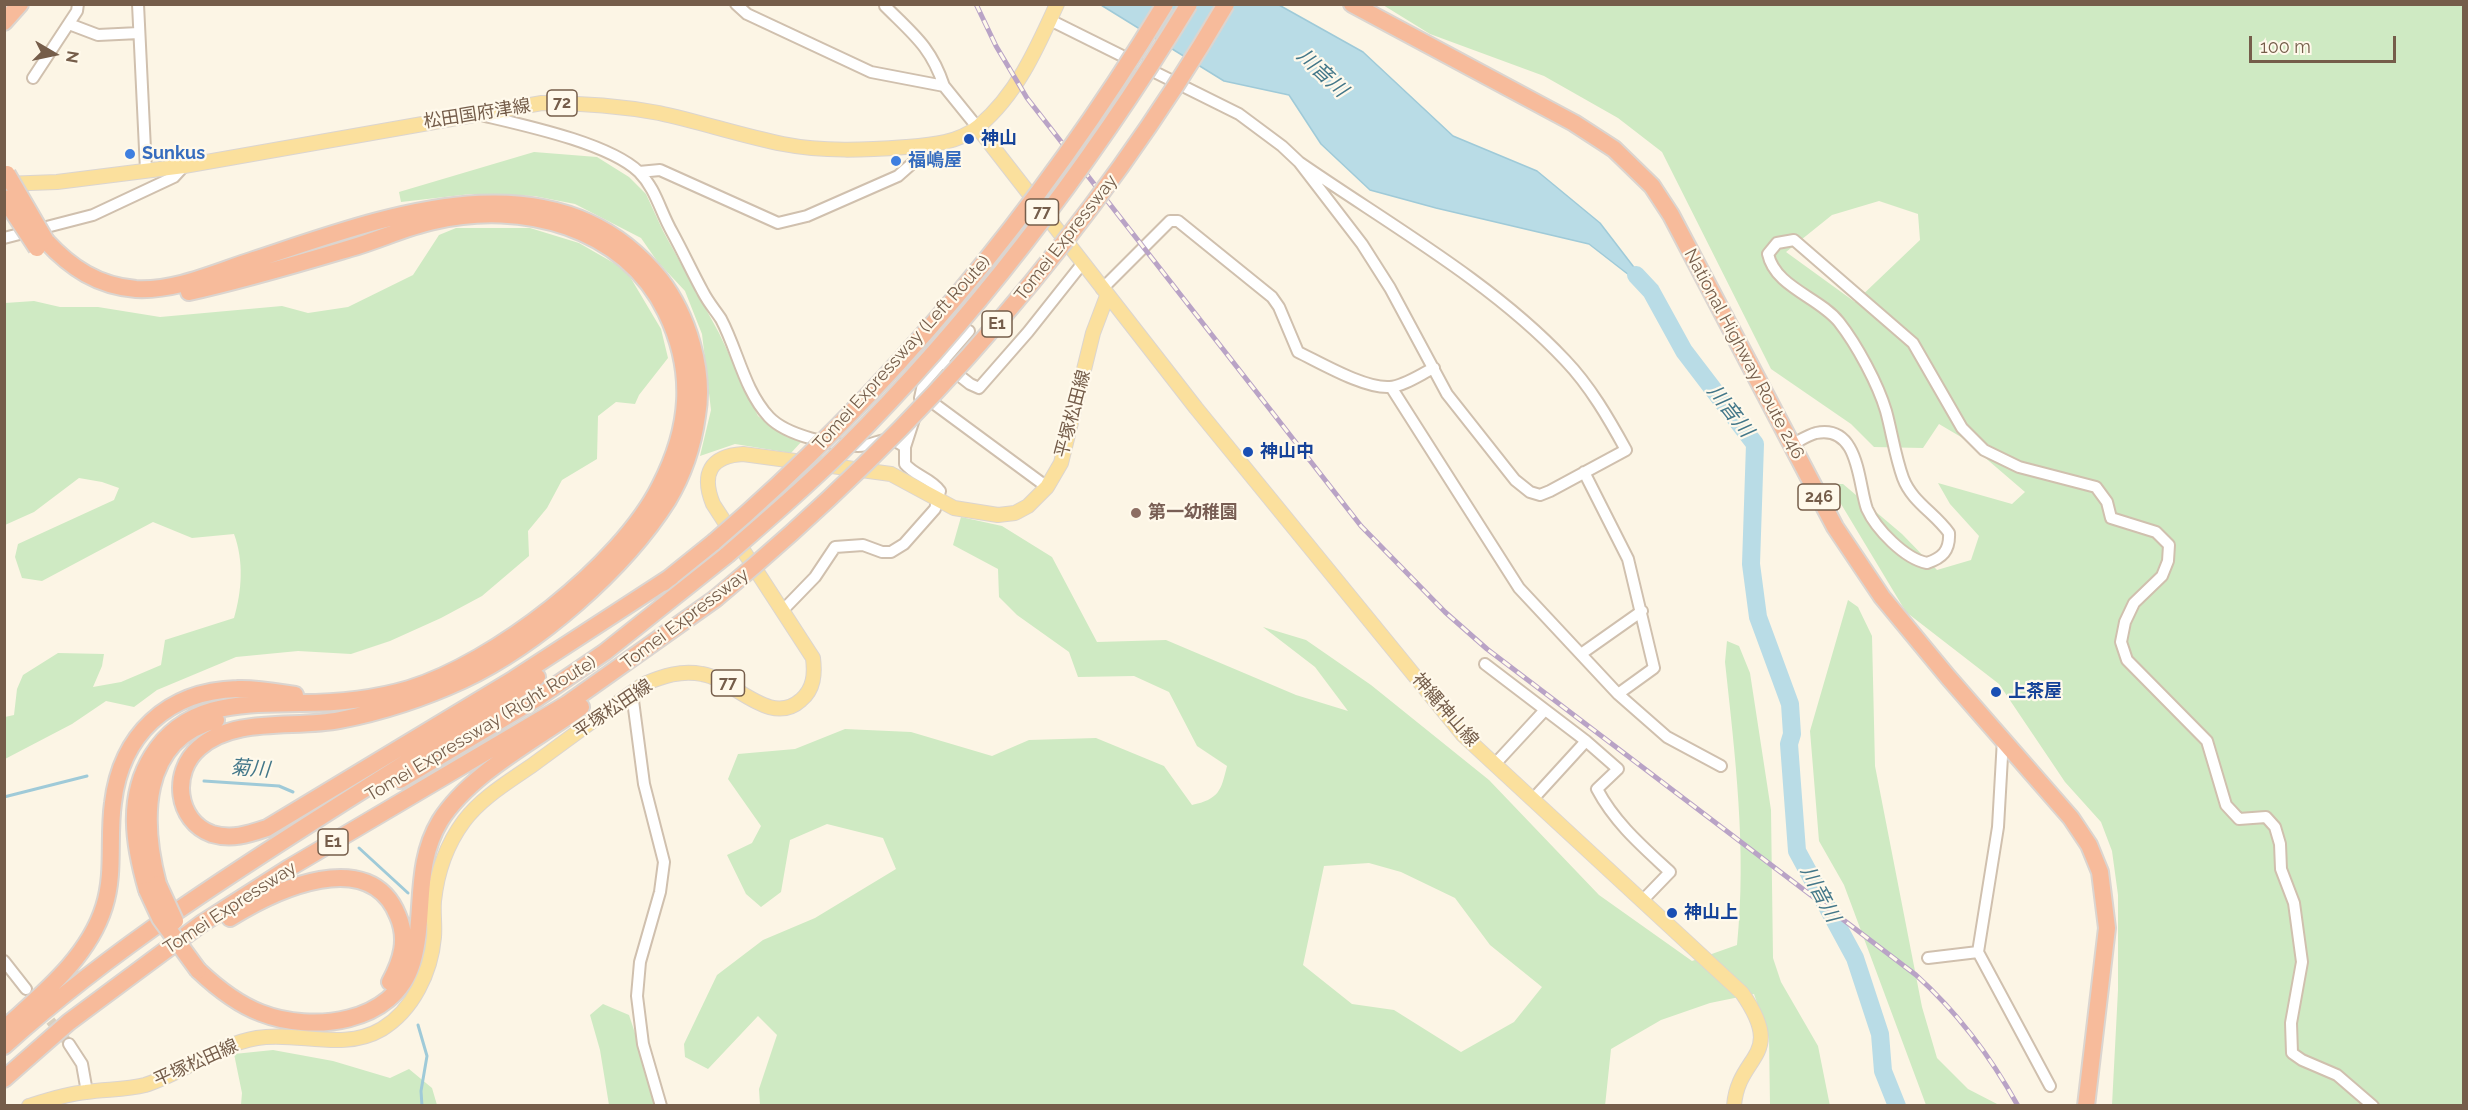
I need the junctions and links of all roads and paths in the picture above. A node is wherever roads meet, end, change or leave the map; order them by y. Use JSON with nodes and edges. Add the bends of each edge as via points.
{"nodes":[{"id":1,"x":20,"y":4,"type":"edge"},
{"id":2,"x":78,"y":4,"type":"edge"},
{"id":3,"x":138,"y":4,"type":"edge"},
{"id":4,"x":736,"y":4,"type":"edge"},
{"id":5,"x":1165,"y":4,"type":"edge"},
{"id":6,"x":1189,"y":4,"type":"edge"},
{"id":7,"x":1226,"y":4,"type":"edge"},
{"id":8,"x":1352,"y":4,"type":"edge"},
{"id":9,"x":885,"y":6,"type":"dead end"},
{"id":10,"x":1053,"y":12,"type":"edge"},
{"id":11,"x":4,"y":22,"type":"edge"},
{"id":12,"x":69,"y":24,"type":"junction"},
{"id":13,"x":139,"y":33,"type":"junction"},
{"id":14,"x":33,"y":78,"type":"dead end"},
{"id":15,"x":944,"y":86,"type":"junction"},
{"id":16,"x":475,"y":114,"type":"junction"},
{"id":17,"x":978,"y":128,"type":"junction"},
{"id":18,"x":933,"y":145,"type":"junction"},
{"id":19,"x":1299,"y":162,"type":"junction"},
{"id":20,"x":184,"y":166,"type":"junction"},
{"id":21,"x":146,"y":170,"type":"junction"},
{"id":22,"x":639,"y":172,"type":"junction"},
{"id":23,"x":5,"y":176,"type":"edge"},
{"id":24,"x":4,"y":198,"type":"edge"},
{"id":25,"x":4,"y":238,"type":"edge"},
{"id":26,"x":42,"y":244,"type":"junction"},
{"id":27,"x":1082,"y":264,"type":"junction"},
{"id":28,"x":1105,"y":292,"type":"junction"},
{"id":29,"x":969,"y":331,"type":"dead end"},
{"id":30,"x":942,"y":362,"type":"junction"},
{"id":31,"x":1434,"y":368,"type":"junction"},
{"id":32,"x":1391,"y":387,"type":"junction"},
{"id":33,"x":921,"y":394,"type":"junction"},
{"id":34,"x":1791,"y":445,"type":"junction"},
{"id":35,"x":905,"y":447,"type":"junction"},
{"id":36,"x":1584,"y":472,"type":"junction"},
{"id":37,"x":1047,"y":487,"type":"junction"},
{"id":38,"x":938,"y":500,"type":"junction"},
{"id":39,"x":670,"y":577,"type":"junction"},
{"id":40,"x":783,"y":610,"type":"junction"},
{"id":41,"x":1642,"y":611,"type":"junction"},
{"id":42,"x":676,"y":628,"type":"junction"},
{"id":43,"x":1581,"y":654,"type":"junction"},
{"id":44,"x":1485,"y":664,"type":"dead end"},
{"id":45,"x":632,"y":693,"type":"junction"},
{"id":46,"x":1618,"y":694,"type":"junction"},
{"id":47,"x":356,"y":699,"type":"junction"},
{"id":48,"x":387,"y":708,"type":"junction"},
{"id":49,"x":1544,"y":711,"type":"junction"},
{"id":50,"x":2003,"y":739,"type":"junction"},
{"id":51,"x":1586,"y":741,"type":"junction"},
{"id":52,"x":1495,"y":764,"type":"junction"},
{"id":53,"x":1722,"y":766,"type":"dead end"},
{"id":54,"x":1533,"y":799,"type":"junction"},
{"id":55,"x":153,"y":887,"type":"junction"},
{"id":56,"x":1642,"y":901,"type":"junction"},
{"id":57,"x":189,"y":904,"type":"junction"},
{"id":58,"x":1977,"y":952,"type":"junction"},
{"id":59,"x":1928,"y":958,"type":"dead end"},
{"id":60,"x":4,"y":961,"type":"edge"},
{"id":61,"x":202,"y":966,"type":"junction"},
{"id":62,"x":26,"y":989,"type":"dead end"},
{"id":63,"x":69,"y":1022,"type":"junction"},
{"id":64,"x":4,"y":1029,"type":"edge"},
{"id":65,"x":69,"y":1044,"type":"tunnel mouth"},
{"id":66,"x":4,"y":1046,"type":"edge"},
{"id":67,"x":4,"y":1079,"type":"edge"},
{"id":68,"x":2050,"y":1086,"type":"dead end"},
{"id":69,"x":87,"y":1092,"type":"junction"},
{"id":70,"x":29,"y":1106,"type":"edge"},
{"id":71,"x":661,"y":1106,"type":"edge"},
{"id":72,"x":1734,"y":1106,"type":"edge"},
{"id":73,"x":2086,"y":1106,"type":"edge"},
{"id":74,"x":2373,"y":1106,"type":"edge"}],
"edges":[{"from":1,"to":11,"type":"highway"},
{"from":2,"to":12,"type":"street"},
{"from":3,"to":13,"type":"street"},
{"from":4,"to":15,"type":"street","via":[[747,14],[872,72]]},
{"from":5,"to":39,"type":"highway","name":"Tomei Expressway (Left Route)","number":"E1","bridge":true,"via":[[1065,157],[978,270],[870,393],[776,486]]},
{"from":6,"to":57,"type":"highway","name":"Tomei Expressway (Right Route)","number":"E1","bridge":true,"via":[[1125,108],[1001,274],[872,421],[789,501],[614,646],[536,699]]},
{"from":7,"to":42,"type":"highway","name":"Tomei Expressway","number":"E1","bridge":true,"via":[[1150,126],[1031,285],[867,465],[815,514]]},
{"from":8,"to":34,"type":"highway","name":"National Highway Route 246","number":"246","via":[[1574,123],[1634,166],[1671,215]]},
{"from":9,"to":15,"type":"street","via":[[928,48]]},
{"from":10,"to":17,"type":"main road","name":"松田国府津線","number":"72","via":[[1018,81]]},
{"from":10,"to":19,"type":"street","via":[[1239,114]]},
{"from":12,"to":13,"type":"street","via":[[98,35]]},
{"from":12,"to":14,"type":"street"},
{"from":13,"to":21,"type":"street"},
{"from":15,"to":17,"type":"street"},
{"from":16,"to":18,"type":"main road","name":"松田国府津線","number":"72","via":[[542,103],[583,103],[661,114],[786,145],[864,150]]},
{"from":16,"to":20,"type":"main road","name":"松田国府津線","number":"72"},
{"from":16,"to":22,"type":"street","via":[[589,145],[625,161]]},
{"from":17,"to":18,"type":"main road","name":"松田国府津線","number":"72"},
{"from":17,"to":27,"type":"main road","number":"77"},
{"from":18,"to":22,"type":"street","via":[[898,176],[807,216],[778,223],[660,171]]},
{"from":19,"to":31,"type":"street","via":[[1368,253]]},
{"from":19,"to":36,"type":"street","via":[[1497,297],[1567,361],[1626,450]]},
{"from":20,"to":21,"type":"main road","name":"松田国府津線","number":"72"},
{"from":20,"to":25,"type":"street","via":[[174,177],[93,215]]},
{"from":21,"to":23,"type":"main road","name":"松田国府津線","number":"72","via":[[57,182]]},
{"from":22,"to":35,"type":"street","via":[[654,190],[700,287],[721,319],[754,396],[768,416],[797,435],[857,446],[884,438]]},
{"from":23,"to":26,"type":"highway","bridge":true},
{"from":24,"to":26,"type":"highway","bridge":true},
{"from":26,"to":47,"type":"highway","via":[[59,270],[84,287],[113,297],[139,300],[244,280],[434,221],[497,213],[549,221],[598,239],[619,254],[656,292],[678,342],[686,390],[685,412],[676,455],[634,525],[550,608],[490,651],[433,681]]},
{"from":26,"to":48,"type":"highway","via":[[88,276],[115,286],[165,287],[404,215],[450,205],[498,202],[552,209],[603,230],[647,263],[665,286],[690,338],[699,390],[688,458],[669,498],[620,560],[535,634],[467,678]]},
{"from":27,"to":28,"type":"main road","number":"77"},
{"from":27,"to":30,"type":"street","via":[[978,388]]},
{"from":28,"to":32,"type":"street","via":[[1170,221],[1178,221],[1272,297],[1298,352],[1374,385]]},
{"from":28,"to":37,"type":"main road","name":"平塚松田線","number":"77","via":[[1066,447]]},
{"from":28,"to":52,"type":"main road","name":"神縄神山線","via":[[1463,735]]},
{"from":29,"to":30,"type":"street"},
{"from":30,"to":33,"type":"street","via":[[923,384]]},
{"from":31,"to":32,"type":"street"},
{"from":31,"to":36,"type":"street","via":[[1448,394],[1515,480],[1530,492],[1540,495]]},
{"from":32,"to":43,"type":"street","via":[[1520,588]]},
{"from":33,"to":35,"type":"street"},
{"from":33,"to":37,"type":"street"},
{"from":34,"to":50,"type":"highway","name":"National Highway Route 246","number":"246","via":[[1864,573]]},
{"from":34,"to":74,"type":"street","via":[[1816,433],[1836,437],[1854,453],[1867,509],[1901,552],[1927,563],[1939,559],[1948,549],[1949,534],[1944,525],[1913,497],[1903,478],[1882,399],[1839,321],[1771,266],[1768,254],[1777,243],[1794,240],[1913,343],[1962,428],[1984,450],[2019,467],[2096,487],[2107,502],[2111,518],[2156,532],[2169,545],[2162,576],[2134,603],[2126,622],[2121,642],[2127,660],[2207,741],[2226,805],[2239,819],[2266,817],[2275,827],[2281,869],[2294,903],[2302,962],[2291,1023],[2292,1053],[2337,1076]]},
{"from":35,"to":38,"type":"street","via":[[905,464],[934,483],[940,490]]},
{"from":36,"to":41,"type":"street","via":[[1628,559]]},
{"from":37,"to":38,"type":"main road","name":"平塚松田線","number":"77","via":[[1028,506],[999,515],[954,508]]},
{"from":38,"to":40,"type":"street","via":[[935,509],[904,544],[891,552],[862,545],[835,548],[815,577]]},
{"from":38,"to":40,"type":"main road","name":"平塚松田線","number":"77","via":[[891,474],[726,455],[708,474],[706,489]]},
{"from":39,"to":48,"type":"highway","via":[[514,679],[267,828],[235,837],[221,836],[207,832],[190,818],[182,799],[181,776],[188,759],[215,737],[252,728],[337,721]]},
{"from":39,"to":57,"type":"highway","name":"Tomei Expressway (Left Route)","number":"E1","via":[[596,636],[492,708]]},
{"from":40,"to":45,"type":"main road","name":"平塚松田線","number":"77","via":[[813,658],[815,674],[811,686],[795,705],[773,710],[726,681],[703,674],[663,676]]},
{"from":41,"to":43,"type":"street"},
{"from":41,"to":46,"type":"street","via":[[1654,669]]},
{"from":42,"to":61,"type":"highway","via":[[606,689],[494,768],[457,800],[440,821],[422,871],[412,965],[400,987],[384,1003],[355,1018],[325,1023],[291,1021],[246,1007],[213,985]]},
{"from":42,"to":63,"type":"highway","name":"Tomei Expressway","number":"E1","via":[[519,734],[209,919]]},
{"from":43,"to":46,"type":"street"},
{"from":44,"to":49,"type":"street"},
{"from":45,"to":69,"type":"main road","name":"平塚松田線","number":"77","via":[[489,796],[465,820],[448,847],[439,872],[429,966],[405,1011],[382,1029],[356,1038],[333,1040],[259,1037],[226,1046],[144,1085]]},
{"from":45,"to":71,"type":"street","via":[[644,784],[664,862],[660,892],[640,962],[637,996],[643,1044]]},
{"from":46,"to":53,"type":"street","via":[[1667,737]]},
{"from":47,"to":55,"type":"highway","via":[[231,705],[209,710],[171,732],[147,764],[136,800],[135,835]]},
{"from":47,"to":64,"type":"highway","via":[[256,689],[218,690],[181,701],[141,731],[124,756],[116,780],[110,877],[95,929],[67,969]]},
{"from":48,"to":55,"type":"highway","via":[[316,715],[234,716],[212,721],[181,740],[158,769],[148,802]]},
{"from":49,"to":51,"type":"street"},
{"from":49,"to":52,"type":"street"},
{"from":50,"to":58,"type":"street","via":[[1998,827]]},
{"from":50,"to":73,"type":"highway","name":"National Highway Route 246","number":"246","via":[[2070,818],[2089,845],[2100,872],[2107,928]]},
{"from":51,"to":54,"type":"street"},
{"from":51,"to":56,"type":"street","via":[[1618,770],[1597,789],[1607,808],[1670,872]]},
{"from":52,"to":54,"type":"main road","name":"神縄神山線"},
{"from":54,"to":56,"type":"main road","name":"神縄神山線"},
{"from":55,"to":61,"type":"highway","bridge":true},
{"from":56,"to":72,"type":"main road","name":"神縄神山線","via":[[1742,993],[1760,1024],[1761,1044],[1740,1083]]},
{"from":57,"to":66,"type":"highway","name":"Tomei Expressway","number":"E1","via":[[93,973]]},
{"from":58,"to":59,"type":"street"},
{"from":58,"to":68,"type":"street"},
{"from":60,"to":62,"type":"street"},
{"from":61,"to":63,"type":"highway","via":[[268,1004],[323,1012],[352,1007],[377,995],[391,981],[404,943],[402,926],[382,891],[364,881],[333,879],[303,883],[235,915]]},
{"from":63,"to":67,"type":"highway","name":"Tomei Expressway","number":"E1"},
{"from":65,"to":69,"type":"street","via":[[82,1064]]},
{"from":69,"to":70,"type":"main road","name":"平塚松田線","number":"77"}]}
